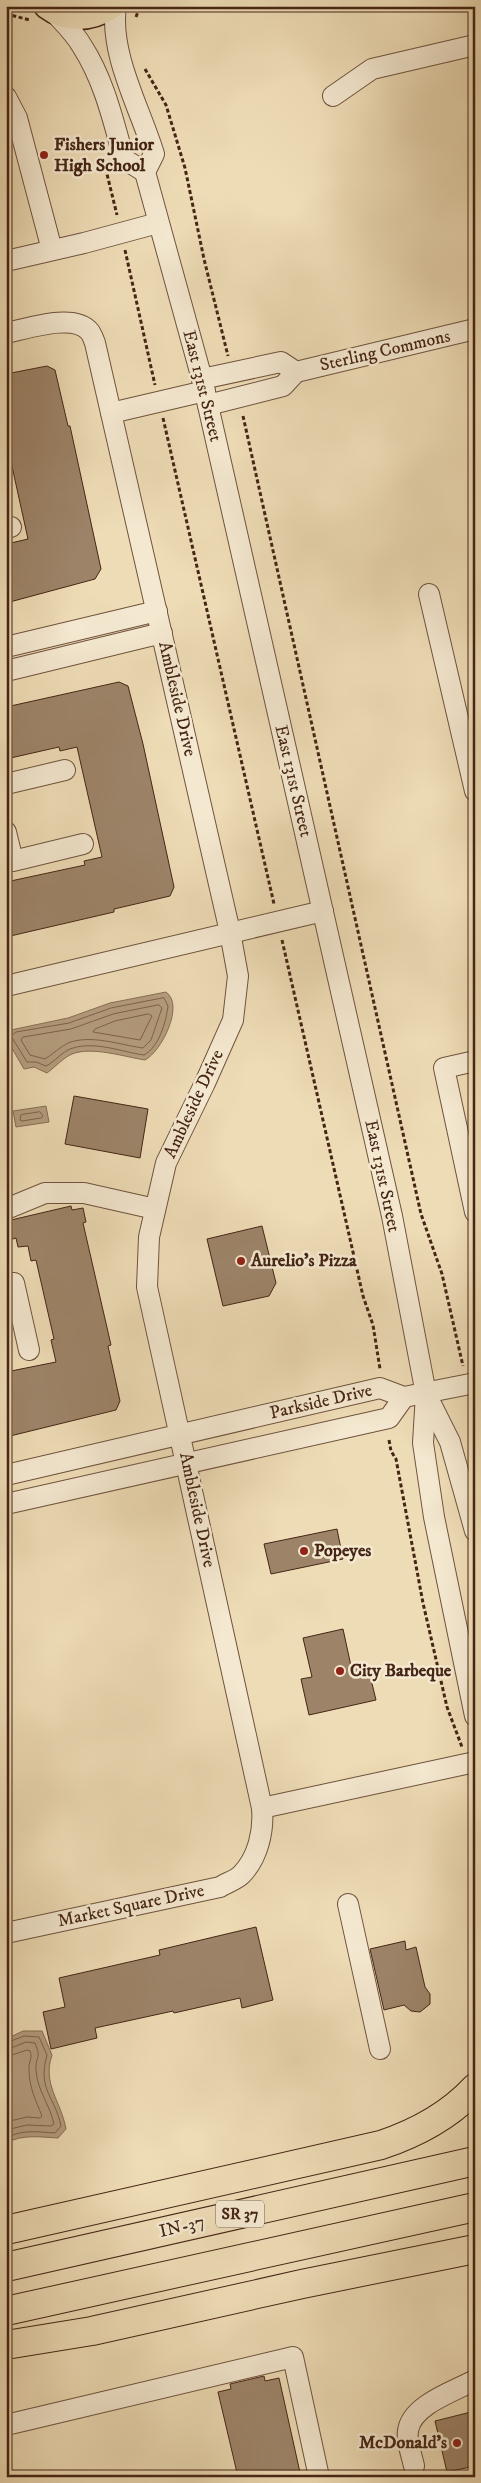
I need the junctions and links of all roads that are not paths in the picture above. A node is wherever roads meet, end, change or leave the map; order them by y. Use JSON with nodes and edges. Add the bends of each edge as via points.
{"nodes":[{"id":1,"x":111,"y":6,"type":"edge"},
{"id":2,"x":116,"y":6,"type":"edge"},
{"id":3,"x":44,"y":12,"type":"edge"},
{"id":4,"x":475,"y":45,"type":"edge"},
{"id":5,"x":333,"y":96,"type":"dead end"},
{"id":6,"x":6,"y":97,"type":"edge"},
{"id":7,"x":145,"y":172,"type":"junction"},
{"id":8,"x":158,"y":223,"type":"junction"},
{"id":9,"x":52,"y":250,"type":"junction"},
{"id":10,"x":6,"y":260,"type":"edge"},
{"id":11,"x":475,"y":329,"type":"edge"},
{"id":12,"x":6,"y":333,"type":"edge"},
{"id":13,"x":296,"y":372,"type":"junction"},
{"id":14,"x":205,"y":392,"type":"junction"},
{"id":15,"x":111,"y":413,"type":"junction"},
{"id":16,"x":429,"y":594,"type":"dead end"},
{"id":17,"x":157,"y":611,"type":"junction"},
{"id":18,"x":162,"y":633,"type":"junction"},
{"id":19,"x":6,"y":647,"type":"edge"},
{"id":20,"x":6,"y":671,"type":"edge"},
{"id":21,"x":65,"y":770,"type":"dead end"},
{"id":22,"x":6,"y":784,"type":"edge"},
{"id":23,"x":475,"y":791,"type":"edge"},
{"id":24,"x":6,"y":832,"type":"edge"},
{"id":25,"x":83,"y":844,"type":"dead end"},
{"id":26,"x":323,"y":910,"type":"junction"},
{"id":27,"x":230,"y":932,"type":"junction"},
{"id":28,"x":6,"y":986,"type":"edge"},
{"id":29,"x":475,"y":1061,"type":"edge"},
{"id":30,"x":6,"y":1209,"type":"edge"},
{"id":31,"x":155,"y":1209,"type":"junction"},
{"id":32,"x":475,"y":1212,"type":"edge"},
{"id":33,"x":6,"y":1284,"type":"edge"},
{"id":34,"x":29,"y":1350,"type":"dead end"},
{"id":35,"x":471,"y":1384,"type":"edge"},
{"id":36,"x":426,"y":1394,"type":"junction"},
{"id":37,"x":404,"y":1397,"type":"junction"},
{"id":38,"x":180,"y":1435,"type":"junction"},
{"id":39,"x":187,"y":1464,"type":"junction"},
{"id":40,"x":6,"y":1475,"type":"edge"},
{"id":41,"x":6,"y":1504,"type":"edge"},
{"id":42,"x":475,"y":1531,"type":"edge"},
{"id":43,"x":475,"y":1716,"type":"edge"},
{"id":44,"x":469,"y":1763,"type":"edge"},
{"id":45,"x":262,"y":1808,"type":"junction"},
{"id":46,"x":247,"y":1864,"type":"joint"},
{"id":47,"x":348,"y":1904,"type":"dead end"},
{"id":48,"x":6,"y":1933,"type":"edge"},
{"id":49,"x":380,"y":2049,"type":"dead end"},
{"id":50,"x":475,"y":2088,"type":"edge"},
{"id":51,"x":475,"y":2161,"type":"edge"},
{"id":52,"x":475,"y":2207,"type":"edge"},
{"id":53,"x":6,"y":2230,"type":"edge"},
{"id":54,"x":475,"y":2249,"type":"edge"},
{"id":55,"x":6,"y":2267,"type":"edge"},
{"id":56,"x":6,"y":2311,"type":"edge"},
{"id":57,"x":6,"y":2346,"type":"edge"},
{"id":58,"x":475,"y":2380,"type":"edge"},
{"id":59,"x":6,"y":2425,"type":"edge"},
{"id":60,"x":414,"y":2466,"type":"dead end"},
{"id":61,"x":319,"y":2477,"type":"edge"}],
"edges":[{"from":1,"to":3,"type":"main road","via":[[82,17]]},
{"from":2,"to":7,"type":"street","via":[[115,34],[119,52],[154,154]]},
{"from":3,"to":7,"type":"street","via":[[81,44],[107,100],[124,159]]},
{"from":4,"to":5,"type":"street","via":[[372,69]]},
{"from":6,"to":9,"type":"street","via":[[17,118]]},
{"from":7,"to":8,"type":"street","name":"East 131st Street"},
{"from":8,"to":9,"type":"street"},
{"from":8,"to":14,"type":"street","name":"East 131st Street"},
{"from":9,"to":10,"type":"street"},
{"from":11,"to":13,"type":"street","name":"Sterling Commons"},
{"from":12,"to":15,"type":"street","name":"Ambleside Drive","via":[[60,321],[90,331]]},
{"from":13,"to":14,"type":"street","name":"Sterling Commons","via":[[284,386],[238,397]]},
{"from":13,"to":14,"type":"street","name":"Sterling Commons","via":[[281,362],[232,373]]},
{"from":14,"to":15,"type":"street"},
{"from":14,"to":26,"type":"street","name":"East 131st Street"},
{"from":15,"to":17,"type":"street","name":"Ambleside Drive"},
{"from":16,"to":23,"type":"street"},
{"from":17,"to":18,"type":"street","name":"Ambleside Drive"},
{"from":17,"to":19,"type":"street"},
{"from":18,"to":20,"type":"street"},
{"from":18,"to":27,"type":"street","name":"Ambleside Drive"},
{"from":21,"to":22,"type":"street"},
{"from":24,"to":25,"type":"street","via":[[13,862]]},
{"from":26,"to":27,"type":"street"},
{"from":26,"to":36,"type":"street","name":"East 131st Street","via":[[392,1216]]},
{"from":27,"to":28,"type":"street"},
{"from":27,"to":31,"type":"street","name":"Ambleside Drive","via":[[238,976],[233,1020],[166,1163]]},
{"from":29,"to":32,"type":"street","via":[[444,1068]]},
{"from":30,"to":31,"type":"street","via":[[45,1193],[84,1193]]},
{"from":31,"to":38,"type":"street","name":"Ambleside Drive","via":[[149,1236],[147,1287]]},
{"from":33,"to":34,"type":"street","via":[[14,1283]]},
{"from":35,"to":36,"type":"street"},
{"from":36,"to":37,"type":"street"},
{"from":36,"to":42,"type":"street","name":"East 131st Street","via":[[450,1442]]},
{"from":36,"to":43,"type":"street","name":"East 131st Street","via":[[423,1443],[434,1517]]},
{"from":37,"to":38,"type":"street","name":"Parkside Drive","via":[[380,1388]]},
{"from":37,"to":39,"type":"street","name":"Parkside Drive","via":[[389,1418]]},
{"from":38,"to":39,"type":"street","name":"Ambleside Drive"},
{"from":38,"to":40,"type":"street","name":"Parkside Drive"},
{"from":39,"to":41,"type":"street","name":"Parkside Drive"},
{"from":39,"to":45,"type":"street","name":"Ambleside Drive"},
{"from":44,"to":45,"type":"street"},
{"from":45,"to":46,"type":"street","name":"Ambleside Drive","via":[[263,1828],[256,1851]]},
{"from":46,"to":48,"type":"street","name":"Market Square Drive","via":[[240,1876],[220,1887]]},
{"from":47,"to":49,"type":"street"},
{"from":50,"to":53,"type":"highway","via":[[439,2119],[381,2145]]},
{"from":51,"to":55,"type":"highway","name":"IN-37","number":"SR 37"},
{"from":52,"to":56,"type":"highway","number":"SR 37"},
{"from":54,"to":57,"type":"highway","via":[[92,2331]]},
{"from":58,"to":60,"type":"street","via":[[431,2401],[415,2415],[408,2430]]},
{"from":59,"to":61,"type":"street","via":[[293,2357]]}]}
